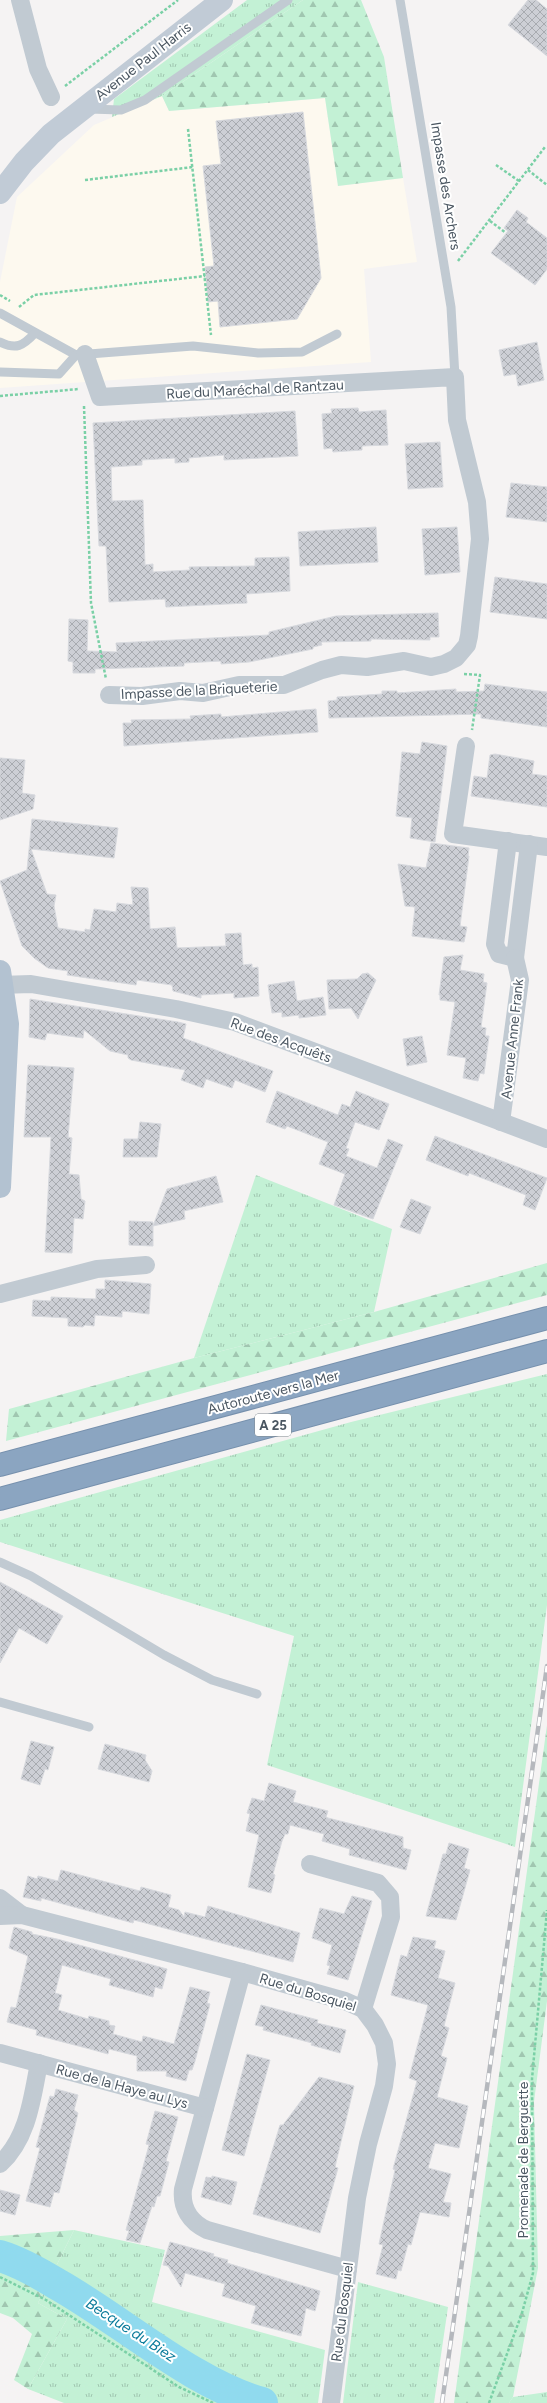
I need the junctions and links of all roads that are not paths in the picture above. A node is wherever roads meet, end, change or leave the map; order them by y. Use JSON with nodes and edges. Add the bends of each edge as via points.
{"nodes":[{"id":1,"x":20,"y":0,"type":"edge"},
{"id":2,"x":222,"y":0,"type":"edge"},
{"id":3,"x":288,"y":0,"type":"edge"},
{"id":4,"x":400,"y":0,"type":"edge"},
{"id":5,"x":51,"y":97,"type":"road end"},
{"id":6,"x":82,"y":108,"type":"junction"},
{"id":7,"x":64,"y":123,"type":"junction"},
{"id":8,"x":0,"y":166,"type":"edge"},
{"id":9,"x":0,"y":193,"type":"edge"},
{"id":10,"x":0,"y":307,"type":"edge"},
{"id":11,"x":0,"y":313,"type":"edge"},
{"id":12,"x":13,"y":319,"type":"junction"},
{"id":13,"x":35,"y":334,"type":"junction"},
{"id":14,"x":337,"y":334,"type":"dead end"},
{"id":15,"x":0,"y":342,"type":"edge"},
{"id":16,"x":81,"y":355,"type":"junction"},
{"id":17,"x":0,"y":372,"type":"edge"},
{"id":18,"x":455,"y":377,"type":"junction"},
{"id":19,"x":109,"y":695,"type":"road end"},
{"id":20,"x":466,"y":746,"type":"road end"},
{"id":21,"x":508,"y":842,"type":"junction"},
{"id":22,"x":529,"y":844,"type":"junction"},
{"id":23,"x":547,"y":846,"type":"edge"},
{"id":24,"x":515,"y":958,"type":"junction"},
{"id":25,"x":1,"y":980,"type":"edge"},
{"id":26,"x":501,"y":1122,"type":"junction"},
{"id":27,"x":547,"y":1139,"type":"edge"},
{"id":28,"x":0,"y":1187,"type":"edge"},
{"id":29,"x":146,"y":1265,"type":"dead end"},
{"id":30,"x":0,"y":1294,"type":"edge"},
{"id":31,"x":547,"y":1318,"type":"edge"},
{"id":32,"x":547,"y":1351,"type":"edge"},
{"id":33,"x":0,"y":1465,"type":"edge"},
{"id":34,"x":0,"y":1499,"type":"edge"},
{"id":35,"x":0,"y":1562,"type":"edge"},
{"id":36,"x":257,"y":1694,"type":"dead end"},
{"id":37,"x":0,"y":1702,"type":"edge"},
{"id":38,"x":89,"y":1727,"type":"dead end"},
{"id":39,"x":310,"y":1864,"type":"dead end"},
{"id":40,"x":0,"y":1898,"type":"edge"},
{"id":41,"x":22,"y":1915,"type":"junction"},
{"id":42,"x":0,"y":1916,"type":"edge"},
{"id":43,"x":242,"y":1972,"type":"junction"},
{"id":44,"x":363,"y":2009,"type":"junction"},
{"id":45,"x":0,"y":2054,"type":"edge"},
{"id":46,"x":40,"y":2064,"type":"junction"},
{"id":47,"x":205,"y":2108,"type":"junction"},
{"id":48,"x":0,"y":2164,"type":"edge"},
{"id":49,"x":348,"y":2269,"type":"junction"},
{"id":50,"x":331,"y":2401,"type":"edge"}],
"edges":[{"from":1,"to":5,"type":"street","via":[[38,69]]},
{"from":2,"to":6,"type":"main road","name":"Avenue Paul Harris"},
{"from":3,"to":6,"type":"lane","via":[[145,100],[121,110]]},
{"from":4,"to":18,"type":"lane","name":"Impasse des Archers","via":[[451,307]]},
{"from":6,"to":7,"type":"main road","name":"Avenue Paul Harris"},
{"from":7,"to":8,"type":"main road","name":"Avenue Paul Harris"},
{"from":7,"to":9,"type":"main road","name":"Avenue Paul Harris","via":[[24,162]]},
{"from":10,"to":12,"type":"lane"},
{"from":11,"to":12,"type":"lane"},
{"from":12,"to":13,"type":"lane"},
{"from":13,"to":15,"type":"lane","via":[[24,345],[17,347]]},
{"from":13,"to":16,"type":"lane"},
{"from":14,"to":16,"type":"lane","via":[[302,352],[258,353],[193,346]]},
{"from":16,"to":17,"type":"lane","via":[[59,374]]},
{"from":16,"to":18,"type":"street","name":"Rue du Maréchal de Rantzau","via":[[100,397]]},
{"from":18,"to":19,"type":"street","name":"Impasse de la Briqueterie","via":[[457,420],[477,502],[480,545],[469,636],[462,652],[451,661],[431,667],[404,662],[367,667],[342,665],[284,685],[239,685],[203,693],[180,691],[142,696]]},
{"from":20,"to":21,"type":"street","via":[[453,834]]},
{"from":21,"to":22,"type":"street"},
{"from":21,"to":24,"type":"street","name":"Avenue Anne Frank","via":[[495,944],[499,954]]},
{"from":22,"to":23,"type":"street"},
{"from":22,"to":24,"type":"street","name":"Avenue Anne Frank"},
{"from":24,"to":26,"type":"street","name":"Avenue Anne Frank","via":[[520,980]]},
{"from":25,"to":26,"type":"street","name":"Rue des Acquêts","via":[[197,1012],[235,1022]]},
{"from":25,"to":28,"type":"main road","via":[[8,1024]]},
{"from":26,"to":27,"type":"street","name":"Rue des Acquêts"},
{"from":29,"to":30,"type":"street","via":[[97,1268]]},
{"from":31,"to":33,"type":"highway","name":"Autoroute vers la Mer","number":"A 25"},
{"from":32,"to":34,"type":"highway","number":"A 25"},
{"from":35,"to":36,"type":"lane","via":[[31,1576],[164,1655],[212,1680]]},
{"from":37,"to":38,"type":"lane"},
{"from":39,"to":44,"type":"street","via":[[378,1883],[390,1897],[391,1917]]},
{"from":40,"to":41,"type":"street","name":"Rue du Bosquiel"},
{"from":41,"to":42,"type":"street","name":"Rue du Bosquiel"},
{"from":41,"to":43,"type":"street","name":"Rue du Bosquiel"},
{"from":43,"to":44,"type":"street","name":"Rue du Bosquiel","via":[[345,2001]]},
{"from":43,"to":47,"type":"street","name":"Rue de la Haye au Lys"},
{"from":44,"to":49,"type":"street","name":"Rue du Bosquiel","via":[[384,2043],[387,2064],[384,2086],[360,2181]]},
{"from":45,"to":46,"type":"street","name":"Rue de la Haye au Lys"},
{"from":46,"to":47,"type":"street","name":"Rue de la Haye au Lys"},
{"from":46,"to":48,"type":"street","name":"Rue de la Haye au Lys","via":[[23,2132],[15,2149]]},
{"from":47,"to":49,"type":"street","name":"Rue de la Haye au Lys","via":[[183,2189],[184,2207],[194,2222],[207,2230]]},
{"from":49,"to":50,"type":"street","name":"Rue du Bosquiel"}]}
